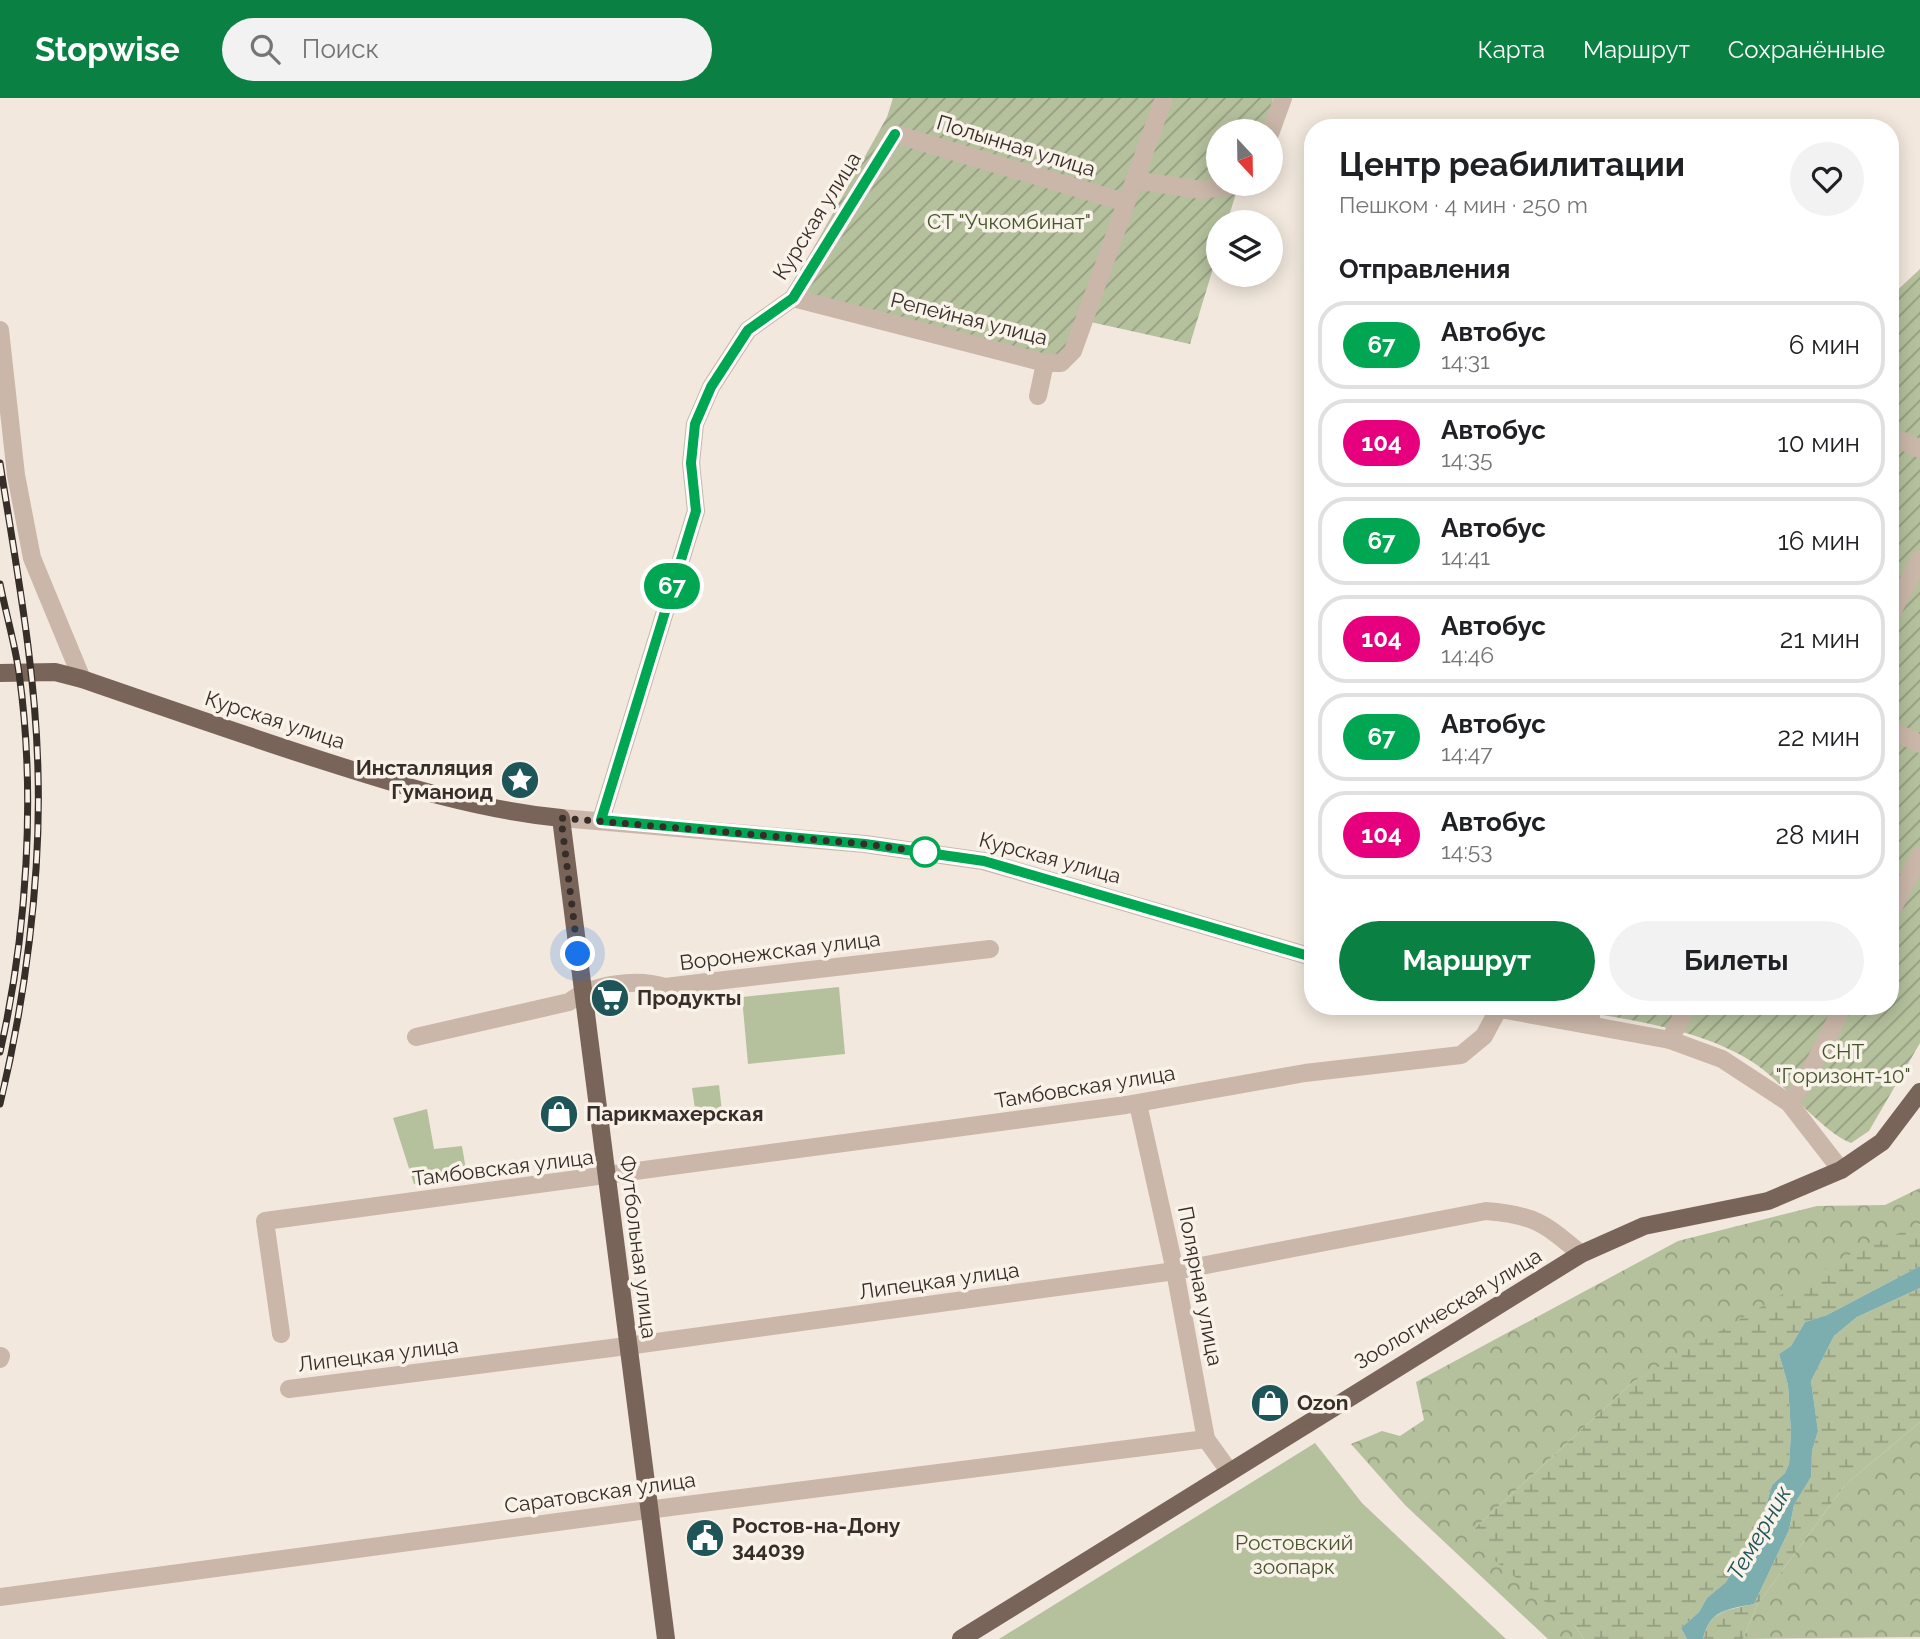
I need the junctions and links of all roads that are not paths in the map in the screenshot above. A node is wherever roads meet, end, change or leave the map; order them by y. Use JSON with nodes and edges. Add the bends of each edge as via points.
{"nodes":[{"id":1,"x":1164,"y":98,"type":"edge"},
{"id":2,"x":1283,"y":98,"type":"edge"},
{"id":3,"x":1275,"y":119,"type":"edge"},
{"id":4,"x":895,"y":134,"type":"joint"},
{"id":5,"x":1134,"y":180,"type":"junction"},
{"id":6,"x":1206,"y":189,"type":"edge"},
{"id":7,"x":1124,"y":202,"type":"junction"},
{"id":8,"x":793,"y":298,"type":"junction"},
{"id":9,"x":0,"y":330,"type":"edge"},
{"id":10,"x":1045,"y":363,"type":"junction"},
{"id":11,"x":1038,"y":396,"type":"dead end"},
{"id":12,"x":1899,"y":439,"type":"edge"},
{"id":13,"x":1920,"y":449,"type":"edge"},
{"id":14,"x":1920,"y":559,"type":"edge"},
{"id":15,"x":1899,"y":599,"type":"edge"},
{"id":16,"x":0,"y":673,"type":"edge"},
{"id":17,"x":82,"y":679,"type":"junction"},
{"id":18,"x":1899,"y":734,"type":"edge"},
{"id":19,"x":1920,"y":744,"type":"edge"},
{"id":20,"x":561,"y":818,"type":"junction"},
{"id":21,"x":601,"y":820,"type":"junction"},
{"id":22,"x":1920,"y":855,"type":"edge"},
{"id":23,"x":1899,"y":896,"type":"edge"},
{"id":24,"x":990,"y":948,"type":"dead end"},
{"id":25,"x":1304,"y":955,"type":"edge"},
{"id":26,"x":583,"y":990,"type":"junction"},
{"id":27,"x":1489,"y":1015,"type":"edge"},
{"id":28,"x":1531,"y":1015,"type":"edge"},
{"id":29,"x":1591,"y":1015,"type":"edge"},
{"id":30,"x":1682,"y":1015,"type":"edge"},
{"id":31,"x":1838,"y":1015,"type":"edge"},
{"id":32,"x":1588,"y":1025,"type":"junction"},
{"id":33,"x":416,"y":1037,"type":"dead end"},
{"id":34,"x":1670,"y":1040,"type":"junction"},
{"id":35,"x":1920,"y":1092,"type":"edge"},
{"id":36,"x":1789,"y":1103,"type":"junction"},
{"id":37,"x":1138,"y":1104,"type":"junction"},
{"id":38,"x":1841,"y":1170,"type":"junction"},
{"id":39,"x":606,"y":1177,"type":"junction"},
{"id":40,"x":1581,"y":1254,"type":"junction"},
{"id":41,"x":1175,"y":1271,"type":"junction"},
{"id":42,"x":281,"y":1334,"type":"dead end"},
{"id":43,"x":627,"y":1346,"type":"junction"},
{"id":44,"x":289,"y":1389,"type":"dead end"},
{"id":45,"x":1206,"y":1439,"type":"junction"},
{"id":46,"x":1229,"y":1471,"type":"junction"},
{"id":47,"x":647,"y":1510,"type":"junction"},
{"id":48,"x":0,"y":1597,"type":"edge"},
{"id":49,"x":666,"y":1639,"type":"edge"},
{"id":50,"x":961,"y":1639,"type":"edge"}],
"edges":[{"from":1,"to":5,"type":"street","name":"Репейная улица"},
{"from":2,"to":3,"type":"street"},
{"from":4,"to":7,"type":"street","name":"Полынная улица"},
{"from":4,"to":8,"type":"street","name":"Курская улица"},
{"from":5,"to":6,"type":"street"},
{"from":5,"to":7,"type":"street","name":"Репейная улица"},
{"from":7,"to":10,"type":"street","name":"Репейная улица","via":[[1073,351],[1061,363]]},
{"from":8,"to":10,"type":"street","name":"Репейная улица"},
{"from":8,"to":21,"type":"street","name":"Курская улица","via":[[748,330],[711,387],[695,424],[691,463],[696,511]]},
{"from":9,"to":17,"type":"street","via":[[16,475],[32,558]]},
{"from":10,"to":11,"type":"street"},
{"from":12,"to":13,"type":"street"},
{"from":14,"to":15,"type":"street"},
{"from":16,"to":17,"type":"main road","name":"Курская улица","via":[[55,672]]},
{"from":17,"to":20,"type":"main road","name":"Курская улица","via":[[444,797],[507,813]]},
{"from":18,"to":19,"type":"street"},
{"from":20,"to":21,"type":"street","name":"Курская улица"},
{"from":20,"to":26,"type":"main road","name":"Футбольная улица"},
{"from":21,"to":25,"type":"street","name":"Курская улица","via":[[865,844],[984,861]]},
{"from":22,"to":23,"type":"street"},
{"from":24,"to":26,"type":"street","name":"Воронежская улица","via":[[665,987],[648,982]]},
{"from":26,"to":33,"type":"street","name":"Воронежская улица","via":[[569,1002]]},
{"from":26,"to":39,"type":"main road","name":"Футбольная улица"},
{"from":27,"to":37,"type":"street","name":"Тамбовская улица","via":[[1483,1036],[1461,1055],[1305,1073]]},
{"from":28,"to":32,"type":"street","name":"Тамбовская улица"},
{"from":29,"to":32,"type":"street"},
{"from":30,"to":34,"type":"street"},
{"from":31,"to":36,"type":"street","via":[[1806,1080]]},
{"from":32,"to":34,"type":"street","name":"Тамбовская улица"},
{"from":34,"to":36,"type":"street","name":"Тамбовская улица","via":[[1722,1059]]},
{"from":35,"to":38,"type":"main road","name":"Зоологическая улица","via":[[1882,1142]]},
{"from":36,"to":38,"type":"street","name":"Тамбовская улица"},
{"from":37,"to":39,"type":"street","name":"Тамбовская улица"},
{"from":37,"to":41,"type":"street","name":"Полярная улица"},
{"from":38,"to":40,"type":"main road","name":"Зоологическая улица","via":[[1768,1201],[1644,1226]]},
{"from":39,"to":42,"type":"street","name":"Тамбовская улица","via":[[265,1221]]},
{"from":39,"to":43,"type":"main road","name":"Футбольная улица"},
{"from":40,"to":41,"type":"street","name":"Липецкая улица","via":[[1548,1227],[1521,1214],[1486,1211]]},
{"from":40,"to":46,"type":"main road","name":"Зоологическая улица"},
{"from":41,"to":43,"type":"street","name":"Липецкая улица"},
{"from":41,"to":45,"type":"street","name":"Полярная улица"},
{"from":43,"to":44,"type":"street","name":"Липецкая улица"},
{"from":43,"to":47,"type":"main road","name":"Футбольная улица"},
{"from":45,"to":46,"type":"street","name":"Полярная улица"},
{"from":45,"to":47,"type":"street","name":"Саратовская улица"},
{"from":46,"to":50,"type":"main road","name":"Зоологическая улица"},
{"from":47,"to":48,"type":"street","name":"Саратовская улица"},
{"from":47,"to":49,"type":"main road","name":"Футбольная улица"}]}
